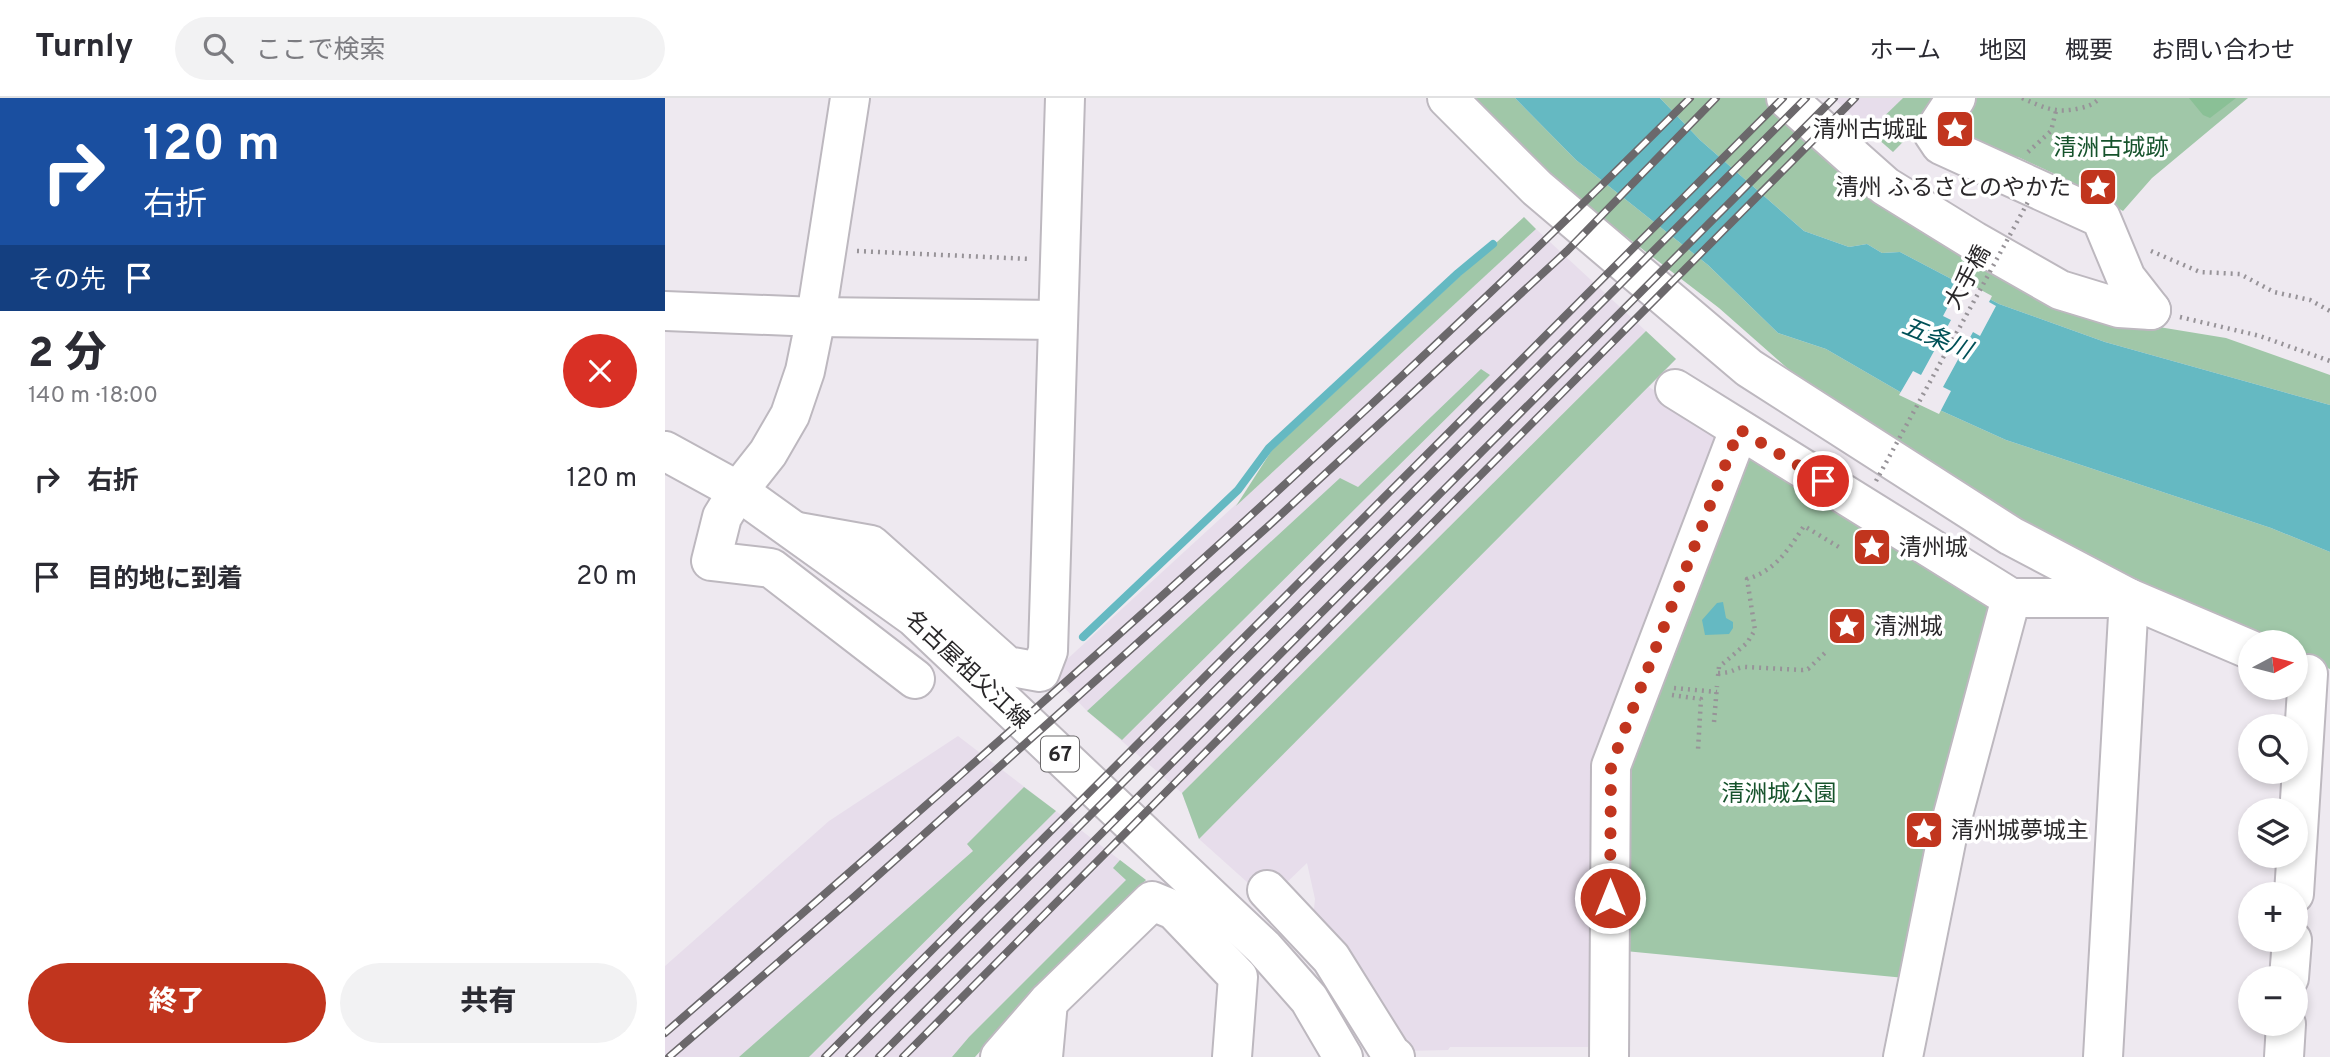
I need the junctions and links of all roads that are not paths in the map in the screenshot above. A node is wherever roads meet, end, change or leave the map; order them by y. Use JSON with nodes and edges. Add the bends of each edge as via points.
{"nodes":[{"id":1,"x":850,"y":98,"type":"edge"},
{"id":2,"x":1065,"y":98,"type":"edge"},
{"id":3,"x":1447,"y":98,"type":"edge"},
{"id":4,"x":1786,"y":98,"type":"edge"},
{"id":5,"x":1956,"y":98,"type":"edge"},
{"id":6,"x":665,"y":311,"type":"edge"},
{"id":7,"x":816,"y":317,"type":"junction"},
{"id":8,"x":1056,"y":320,"type":"junction"},
{"id":9,"x":1675,"y":389,"type":"dead end"},
{"id":10,"x":1739,"y":429,"type":"junction"},
{"id":11,"x":665,"y":451,"type":"edge"},
{"id":12,"x":738,"y":491,"type":"junction"},
{"id":13,"x":798,"y":532,"type":"junction"},
{"id":14,"x":2011,"y":598,"type":"junction"},
{"id":15,"x":2129,"y":598,"type":"junction"},
{"id":16,"x":2238,"y":644,"type":"edge"},
{"id":17,"x":2311,"y":675,"type":"edge"},
{"id":18,"x":915,"y":679,"type":"dead end"},
{"id":19,"x":2295,"y":882,"type":"edge"},
{"id":20,"x":1267,"y":890,"type":"dead end"},
{"id":21,"x":1048,"y":1002,"type":"junction"},
{"id":22,"x":2285,"y":1036,"type":"edge"},
{"id":23,"x":1000,"y":1057,"type":"edge"},
{"id":24,"x":1043,"y":1057,"type":"edge"},
{"id":25,"x":1232,"y":1057,"type":"edge"},
{"id":26,"x":1343,"y":1057,"type":"edge"},
{"id":27,"x":1395,"y":1057,"type":"edge"},
{"id":28,"x":1609,"y":1057,"type":"edge"},
{"id":29,"x":1903,"y":1057,"type":"edge"},
{"id":30,"x":2103,"y":1057,"type":"edge"},
{"id":31,"x":2284,"y":1057,"type":"edge"}],
"edges":[{"from":1,"to":7,"type":"street"},
{"from":2,"to":8,"type":"street"},
{"from":3,"to":15,"type":"street","via":[[1537,188],[1749,368],[2011,536]]},
{"from":4,"to":5,"type":"street","via":[[1885,186],[1974,241],[2060,290],[2119,308],[2151,310],[2126,278],[2101,218],[2019,189],[1941,145],[1933,133]]},
{"from":6,"to":7,"type":"street"},
{"from":7,"to":8,"type":"street"},
{"from":7,"to":12,"type":"street","via":[[790,415]]},
{"from":8,"to":13,"type":"street","via":[[1048,651],[1040,672],[1007,666],[871,545]]},
{"from":9,"to":10,"type":"street"},
{"from":10,"to":14,"type":"street"},
{"from":10,"to":28,"type":"street","via":[[1611,766]]},
{"from":11,"to":12,"type":"street","name":"名古屋祖父江線","number":"67"},
{"from":12,"to":13,"type":"street","name":"名古屋祖父江線","number":"67"},
{"from":12,"to":18,"type":"street","via":[[722,517],[711,561],[771,568]]},
{"from":13,"to":26,"type":"street","name":"名古屋祖父江線","number":"67","via":[[914,617],[1264,948],[1309,999]]},
{"from":14,"to":15,"type":"street"},
{"from":14,"to":29,"type":"street","via":[[1947,837]]},
{"from":15,"to":16,"type":"street"},
{"from":15,"to":30,"type":"street"},
{"from":17,"to":19,"type":"street"},
{"from":20,"to":27,"type":"street","via":[[1331,958]]},
{"from":21,"to":23,"type":"street"},
{"from":21,"to":24,"type":"street"},
{"from":21,"to":25,"type":"street","via":[[1152,901],[1174,910],[1238,977]]},
{"from":22,"to":31,"type":"street"}]}
